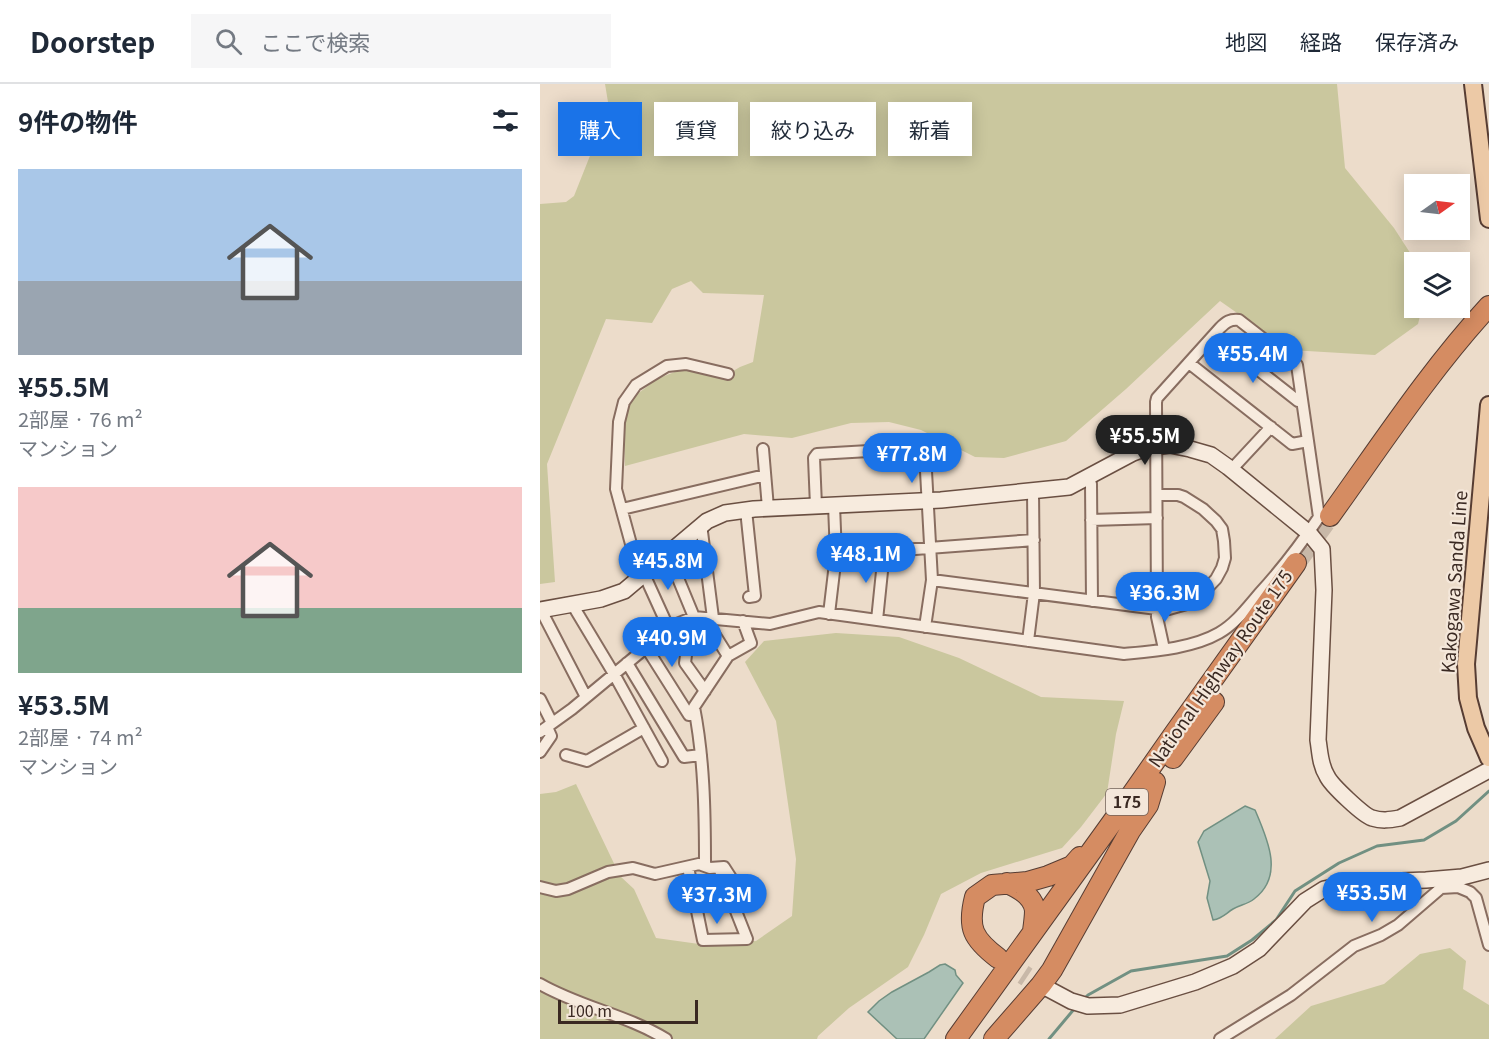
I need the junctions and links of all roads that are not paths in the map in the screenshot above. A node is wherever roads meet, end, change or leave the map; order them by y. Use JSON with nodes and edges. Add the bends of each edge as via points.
{"nodes":[{"id":1,"x":1473,"y":84,"type":"edge"},
{"id":2,"x":1489,"y":219,"type":"edge"},
{"id":3,"x":1489,"y":306,"type":"edge"},
{"id":4,"x":1481,"y":324,"type":"edge"},
{"id":5,"x":1214,"y":334,"type":"junction"},
{"id":6,"x":1189,"y":363,"type":"junction"},
{"id":7,"x":728,"y":374,"type":"dead end"},
{"id":8,"x":1302,"y":400,"type":"junction"},
{"id":9,"x":1489,"y":405,"type":"edge"},
{"id":10,"x":1271,"y":427,"type":"junction"},
{"id":11,"x":1308,"y":441,"type":"junction"},
{"id":12,"x":1157,"y":447,"type":"junction"},
{"id":13,"x":763,"y":449,"type":"dead end"},
{"id":14,"x":1487,"y":454,"type":"edge"},
{"id":15,"x":1231,"y":470,"type":"junction"},
{"id":16,"x":765,"y":475,"type":"junction"},
{"id":17,"x":1088,"y":477,"type":"junction"},
{"id":18,"x":1034,"y":491,"type":"junction"},
{"id":19,"x":1157,"y":495,"type":"junction"},
{"id":20,"x":927,"y":501,"type":"junction"},
{"id":21,"x":834,"y":505,"type":"junction"},
{"id":22,"x":816,"y":506,"type":"junction"},
{"id":23,"x":768,"y":508,"type":"junction"},
{"id":24,"x":622,"y":509,"type":"junction"},
{"id":25,"x":746,"y":510,"type":"junction"},
{"id":26,"x":1157,"y":518,"type":"junction"},
{"id":27,"x":1091,"y":520,"type":"junction"},
{"id":28,"x":698,"y":528,"type":"junction"},
{"id":29,"x":1309,"y":532,"type":"junction"},
{"id":30,"x":1034,"y":540,"type":"junction"},
{"id":31,"x":930,"y":548,"type":"junction"},
{"id":32,"x":884,"y":552,"type":"junction"},
{"id":33,"x":668,"y":554,"type":"junction"},
{"id":34,"x":836,"y":555,"type":"junction"},
{"id":35,"x":644,"y":574,"type":"junction"},
{"id":36,"x":932,"y":580,"type":"junction"},
{"id":37,"x":1034,"y":593,"type":"junction"},
{"id":38,"x":749,"y":597,"type":"dead end"},
{"id":39,"x":1092,"y":601,"type":"junction"},
{"id":40,"x":572,"y":604,"type":"junction"},
{"id":41,"x":1157,"y":609,"type":"junction"},
{"id":42,"x":541,"y":610,"type":"edge"},
{"id":43,"x":829,"y":614,"type":"junction"},
{"id":44,"x":694,"y":617,"type":"junction"},
{"id":45,"x":710,"y":618,"type":"junction"},
{"id":46,"x":877,"y":620,"type":"junction"},
{"id":47,"x":743,"y":621,"type":"junction"},
{"id":48,"x":925,"y":627,"type":"junction"},
{"id":49,"x":669,"y":629,"type":"junction"},
{"id":50,"x":1028,"y":641,"type":"junction"},
{"id":51,"x":646,"y":647,"type":"junction"},
{"id":52,"x":1164,"y":649,"type":"junction"},
{"id":53,"x":728,"y":656,"type":"junction"},
{"id":54,"x":627,"y":663,"type":"junction"},
{"id":55,"x":614,"y":674,"type":"junction"},
{"id":56,"x":705,"y":691,"type":"junction"},
{"id":57,"x":586,"y":697,"type":"junction"},
{"id":58,"x":540,"y":699,"type":"edge"},
{"id":59,"x":695,"y":714,"type":"junction"},
{"id":60,"x":546,"y":727,"type":"edge"},
{"id":61,"x":644,"y":728,"type":"junction"},
{"id":62,"x":540,"y":752,"type":"edge"},
{"id":63,"x":566,"y":755,"type":"dead end"},
{"id":64,"x":701,"y":755,"type":"junction"},
{"id":65,"x":1489,"y":758,"type":"edge"},
{"id":66,"x":662,"y":761,"type":"dead end"},
{"id":67,"x":1489,"y":770,"type":"edge"},
{"id":68,"x":1155,"y":782,"type":"junction"},
{"id":69,"x":1116,"y":817,"type":"junction"},
{"id":70,"x":703,"y":865,"type":"junction"},
{"id":71,"x":688,"y":867,"type":"junction"},
{"id":72,"x":719,"y":867,"type":"junction"},
{"id":73,"x":1489,"y":870,"type":"edge"},
{"id":74,"x":1426,"y":880,"type":"junction"},
{"id":75,"x":1007,"y":883,"type":"junction"},
{"id":76,"x":540,"y":887,"type":"edge"},
{"id":77,"x":1430,"y":897,"type":"junction"},
{"id":78,"x":744,"y":898,"type":"dead end"},
{"id":79,"x":1033,"y":931,"type":"junction"},
{"id":80,"x":1489,"y":945,"type":"edge"},
{"id":81,"x":998,"y":958,"type":"tunnel mouth"},
{"id":82,"x":1034,"y":981,"type":"junction"},
{"id":83,"x":540,"y":984,"type":"edge"},
{"id":84,"x":666,"y":1039,"type":"edge"},
{"id":85,"x":956,"y":1039,"type":"edge"},
{"id":86,"x":971,"y":1039,"type":"edge"},
{"id":87,"x":994,"y":1039,"type":"edge"},
{"id":88,"x":1220,"y":1039,"type":"edge"}],
"edges":[{"from":1,"to":2,"type":"main road"},
{"from":3,"to":4,"type":"highway"},
{"from":4,"to":4,"type":"highway","via":[[1428,380],[1333,522],[1473,344]]},
{"from":5,"to":6,"type":"street"},
{"from":5,"to":8,"type":"street","via":[[1298,401]]},
{"from":5,"to":8,"type":"street","via":[[1226,322],[1239,320],[1297,365]]},
{"from":6,"to":10,"type":"street"},
{"from":6,"to":12,"type":"street","via":[[1157,398]]},
{"from":7,"to":24,"type":"street","via":[[686,364],[667,366],[636,385],[624,402],[620,422],[616,489]]},
{"from":8,"to":11,"type":"street"},
{"from":9,"to":14,"type":"main road","name":"Kakogawa Sanda Line"},
{"from":10,"to":11,"type":"street","via":[[1292,444]]},
{"from":10,"to":15,"type":"street"},
{"from":11,"to":29,"type":"street","via":[[1319,517]]},
{"from":12,"to":15,"type":"street","via":[[1170,445],[1211,455]]},
{"from":12,"to":17,"type":"street","via":[[1133,453]]},
{"from":12,"to":19,"type":"street"},
{"from":13,"to":16,"type":"street"},
{"from":14,"to":65,"type":"main road","name":"Kakogawa Sanda Line","via":[[1466,664],[1468,698]]},
{"from":15,"to":29,"type":"street"},
{"from":16,"to":23,"type":"street"},
{"from":16,"to":24,"type":"street"},
{"from":17,"to":18,"type":"street","via":[[1069,487]]},
{"from":17,"to":27,"type":"street"},
{"from":18,"to":20,"type":"street"},
{"from":18,"to":30,"type":"street"},
{"from":19,"to":26,"type":"street"},
{"from":19,"to":41,"type":"street","via":[[1184,497],[1216,520],[1222,529],[1225,558],[1216,579],[1194,603]]},
{"from":20,"to":21,"type":"street"},
{"from":20,"to":22,"type":"street","via":[[925,453],[921,448],[817,454]]},
{"from":20,"to":31,"type":"street"},
{"from":21,"to":22,"type":"street"},
{"from":21,"to":34,"type":"street"},
{"from":22,"to":23,"type":"street"},
{"from":23,"to":25,"type":"street"},
{"from":24,"to":35,"type":"street","via":[[637,566]]},
{"from":25,"to":28,"type":"street","via":[[725,513]]},
{"from":25,"to":38,"type":"street","via":[[755,596]]},
{"from":26,"to":27,"type":"street"},
{"from":26,"to":41,"type":"street"},
{"from":27,"to":39,"type":"street"},
{"from":28,"to":33,"type":"street"},
{"from":28,"to":45,"type":"street","via":[[702,532]]},
{"from":29,"to":52,"type":"street","via":[[1242,615],[1221,632],[1201,642]]},
{"from":29,"to":67,"type":"street","via":[[1322,549],[1318,740],[1327,778],[1369,817],[1385,821],[1400,818]]},
{"from":30,"to":31,"type":"street"},
{"from":30,"to":37,"type":"street"},
{"from":31,"to":32,"type":"street"},
{"from":31,"to":36,"type":"street"},
{"from":32,"to":34,"type":"street"},
{"from":32,"to":46,"type":"street"},
{"from":33,"to":35,"type":"street"},
{"from":33,"to":44,"type":"street"},
{"from":34,"to":43,"type":"street"},
{"from":35,"to":40,"type":"street","via":[[624,591]]},
{"from":35,"to":49,"type":"street"},
{"from":36,"to":37,"type":"street"},
{"from":36,"to":48,"type":"street"},
{"from":37,"to":39,"type":"street"},
{"from":37,"to":50,"type":"street"},
{"from":39,"to":41,"type":"street"},
{"from":40,"to":42,"type":"street"},
{"from":40,"to":55,"type":"street"},
{"from":41,"to":52,"type":"street"},
{"from":42,"to":57,"type":"street"},
{"from":43,"to":46,"type":"street"},
{"from":43,"to":47,"type":"street","via":[[819,612],[770,624]]},
{"from":44,"to":45,"type":"street"},
{"from":44,"to":49,"type":"street"},
{"from":45,"to":47,"type":"street"},
{"from":45,"to":53,"type":"street","via":[[708,624]]},
{"from":46,"to":48,"type":"street"},
{"from":47,"to":53,"type":"street","via":[[751,643]]},
{"from":48,"to":50,"type":"street"},
{"from":49,"to":51,"type":"street"},
{"from":49,"to":56,"type":"street","via":[[686,656],[685,663]]},
{"from":50,"to":52,"type":"street","via":[[1125,654]]},
{"from":51,"to":54,"type":"street"},
{"from":51,"to":59,"type":"street","via":[[689,715]]},
{"from":53,"to":56,"type":"street"},
{"from":54,"to":55,"type":"street"},
{"from":54,"to":64,"type":"street","via":[[684,757]]},
{"from":55,"to":57,"type":"street"},
{"from":55,"to":61,"type":"street"},
{"from":56,"to":59,"type":"street","via":[[694,707]]},
{"from":57,"to":60,"type":"street"},
{"from":58,"to":60,"type":"street"},
{"from":59,"to":64,"type":"street"},
{"from":60,"to":62,"type":"street","via":[[550,736]]},
{"from":61,"to":63,"type":"street","via":[[587,761]]},
{"from":61,"to":66,"type":"street"},
{"from":64,"to":70,"type":"street"},
{"from":68,"to":69,"type":"highway","name":"National Highway Route 175","number":"175","via":[[1303,565]]},
{"from":68,"to":82,"type":"highway","via":[[1148,806],[1052,970]]},
{"from":68,"to":86,"type":"highway","name":"National Highway Route 175","number":"175"},
{"from":69,"to":75,"type":"highway","via":[[1072,866],[1027,882]]},
{"from":69,"to":79,"type":"highway","name":"National Highway Route 175","number":"175"},
{"from":70,"to":71,"type":"street"},
{"from":70,"to":72,"type":"street"},
{"from":71,"to":72,"type":"street","via":[[703,940],[747,939]]},
{"from":71,"to":76,"type":"street","via":[[655,874],[633,868],[608,872],[568,889]]},
{"from":72,"to":78,"type":"street","via":[[724,867]]},
{"from":73,"to":74,"type":"street"},
{"from":74,"to":77,"type":"street"},
{"from":74,"to":82,"type":"street","via":[[1352,883],[1324,889],[1305,901],[1259,949],[1233,966],[1120,1005],[1088,1006]]},
{"from":75,"to":79,"type":"highway","via":[[1019,888],[1035,909]]},
{"from":75,"to":81,"type":"highway","via":[[992,885],[975,897],[971,913],[973,932]]},
{"from":77,"to":80,"type":"street","via":[[1444,887],[1470,892],[1476,898]]},
{"from":77,"to":88,"type":"street","via":[[1398,925],[1354,946],[1291,995]]},
{"from":79,"to":85,"type":"highway","name":"National Highway Route 175","number":"175"},
{"from":82,"to":87,"type":"highway"},
{"from":83,"to":84,"type":"street"}]}
